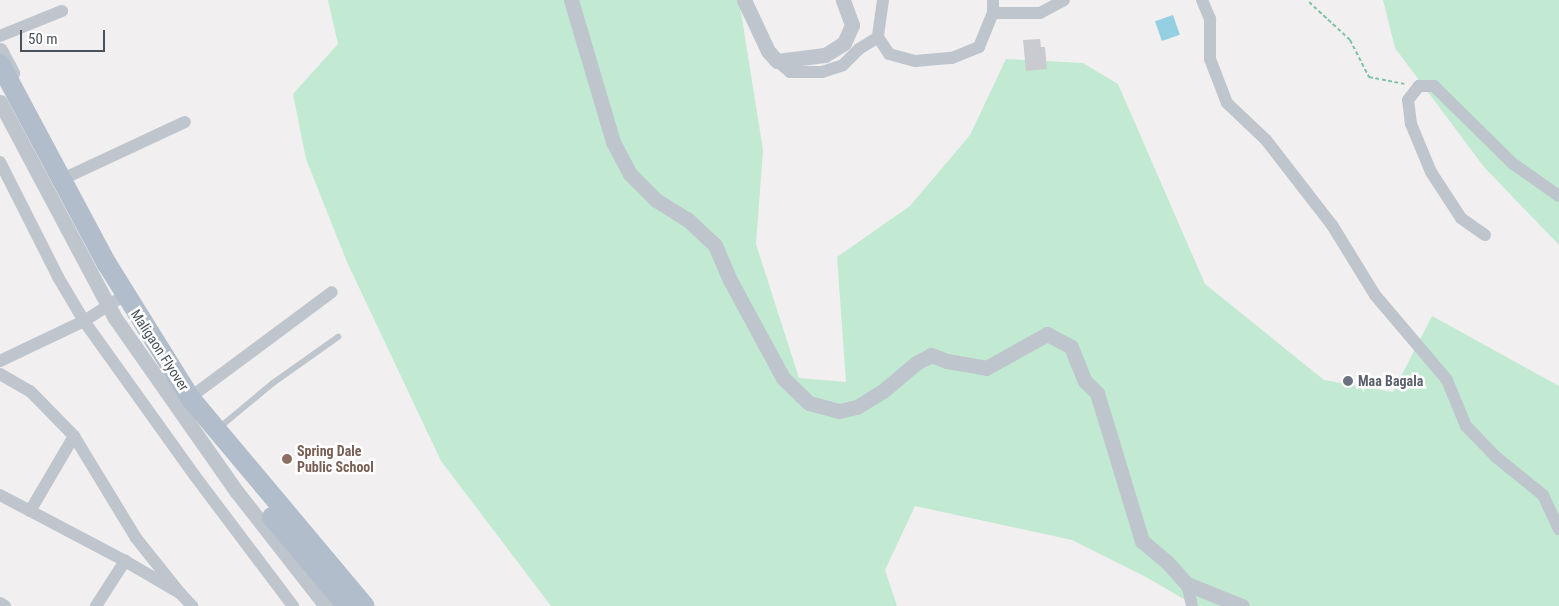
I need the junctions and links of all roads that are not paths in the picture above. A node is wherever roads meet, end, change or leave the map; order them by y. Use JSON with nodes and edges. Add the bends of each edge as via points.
{"nodes":[{"id":1,"x":571,"y":0,"type":"edge"},
{"id":2,"x":744,"y":0,"type":"edge"},
{"id":3,"x":843,"y":0,"type":"edge"},
{"id":4,"x":883,"y":0,"type":"edge"},
{"id":5,"x":1064,"y":0,"type":"edge"},
{"id":6,"x":1202,"y":0,"type":"edge"},
{"id":7,"x":993,"y":6,"type":"edge"},
{"id":8,"x":62,"y":11,"type":"dead end"},
{"id":9,"x":0,"y":36,"type":"edge"},
{"id":10,"x":878,"y":37,"type":"junction"},
{"id":11,"x":0,"y":50,"type":"edge"},
{"id":12,"x":777,"y":61,"type":"junction"},
{"id":13,"x":0,"y":64,"type":"edge"},
{"id":14,"x":0,"y":89,"type":"edge"},
{"id":15,"x":0,"y":102,"type":"edge"},
{"id":16,"x":185,"y":122,"type":"dead end"},
{"id":17,"x":0,"y":162,"type":"edge"},
{"id":18,"x":67,"y":177,"type":"junction"},
{"id":19,"x":1559,"y":196,"type":"edge"},
{"id":20,"x":1485,"y":235,"type":"dead end"},
{"id":21,"x":332,"y":292,"type":"dead end"},
{"id":22,"x":128,"y":293,"type":"junction"},
{"id":23,"x":109,"y":305,"type":"junction"},
{"id":24,"x":84,"y":321,"type":"junction"},
{"id":25,"x":338,"y":337,"type":"dead end"},
{"id":26,"x":0,"y":361,"type":"edge"},
{"id":27,"x":0,"y":374,"type":"edge"},
{"id":28,"x":196,"y":393,"type":"junction"},
{"id":29,"x":220,"y":427,"type":"junction"},
{"id":30,"x":74,"y":436,"type":"junction"},
{"id":31,"x":0,"y":495,"type":"edge"},
{"id":32,"x":30,"y":511,"type":"junction"},
{"id":33,"x":1559,"y":530,"type":"edge"},
{"id":34,"x":125,"y":561,"type":"junction"},
{"id":35,"x":1187,"y":584,"type":"junction"},
{"id":36,"x":180,"y":593,"type":"junction"},
{"id":37,"x":0,"y":603,"type":"edge"},
{"id":38,"x":5,"y":606,"type":"edge"},
{"id":39,"x":96,"y":606,"type":"edge"},
{"id":40,"x":192,"y":606,"type":"edge"},
{"id":41,"x":294,"y":606,"type":"edge"},
{"id":42,"x":326,"y":606,"type":"edge"},
{"id":43,"x":346,"y":606,"type":"edge"},
{"id":44,"x":365,"y":606,"type":"edge"},
{"id":45,"x":372,"y":606,"type":"edge"},
{"id":46,"x":1192,"y":606,"type":"edge"},
{"id":47,"x":1242,"y":606,"type":"edge"}],
"edges":[{"from":1,"to":35,"type":"street","via":[[613,142],[630,174],[656,200],[687,219],[715,245],[730,280],[783,378],[802,397],[809,403],[839,411],[857,407],[931,355],[986,368],[1047,334],[1071,347],[1085,381],[1097,392],[1142,542]]},
{"from":2,"to":12,"type":"street","via":[[768,50]]},
{"from":3,"to":12,"type":"street","via":[[852,25],[844,43],[825,54]]},
{"from":4,"to":10,"type":"street"},
{"from":5,"to":7,"type":"street","via":[[1040,13]]},
{"from":6,"to":33,"type":"street","via":[[1210,19],[1210,59],[1227,103],[1266,140],[1332,224],[1375,295],[1447,380],[1466,426],[1496,457],[1543,495]]},
{"from":7,"to":10,"type":"street","via":[[979,47],[952,58],[915,61],[889,54]]},
{"from":8,"to":9,"type":"street"},
{"from":10,"to":12,"type":"street","via":[[843,65],[822,72],[790,72]]},
{"from":11,"to":18,"type":"street"},
{"from":13,"to":44,"type":"main road","name":"Maligaon Flyover","bridge":true,"via":[[107,264],[191,399]]},
{"from":14,"to":43,"type":"main road","name":"Maligaon Flyover","bridge":true,"via":[[72,225],[138,339],[210,442]]},
{"from":15,"to":23,"type":"street"},
{"from":16,"to":18,"type":"street"},
{"from":17,"to":24,"type":"street"},
{"from":18,"to":22,"type":"street"},
{"from":19,"to":20,"type":"street","via":[[1512,163],[1434,86],[1419,86],[1408,100],[1411,124],[1431,172],[1461,218]]},
{"from":21,"to":28,"type":"street"},
{"from":22,"to":23,"type":"street"},
{"from":22,"to":28,"type":"street"},
{"from":23,"to":24,"type":"street"},
{"from":23,"to":42,"type":"street","via":[[237,492]]},
{"from":24,"to":26,"type":"street"},
{"from":24,"to":41,"type":"street","via":[[195,476]]},
{"from":25,"to":29,"type":"lane","via":[[273,383]]},
{"from":27,"to":30,"type":"street","via":[[30,391]]},
{"from":28,"to":29,"type":"street"},
{"from":29,"to":45,"type":"street"},
{"from":30,"to":32,"type":"street"},
{"from":30,"to":36,"type":"street","via":[[136,538]]},
{"from":31,"to":32,"type":"street"},
{"from":32,"to":34,"type":"street"},
{"from":34,"to":36,"type":"street"},
{"from":34,"to":39,"type":"street"},
{"from":35,"to":46,"type":"street"},
{"from":35,"to":47,"type":"street"},
{"from":36,"to":40,"type":"street"},
{"from":37,"to":38,"type":"street"}]}
